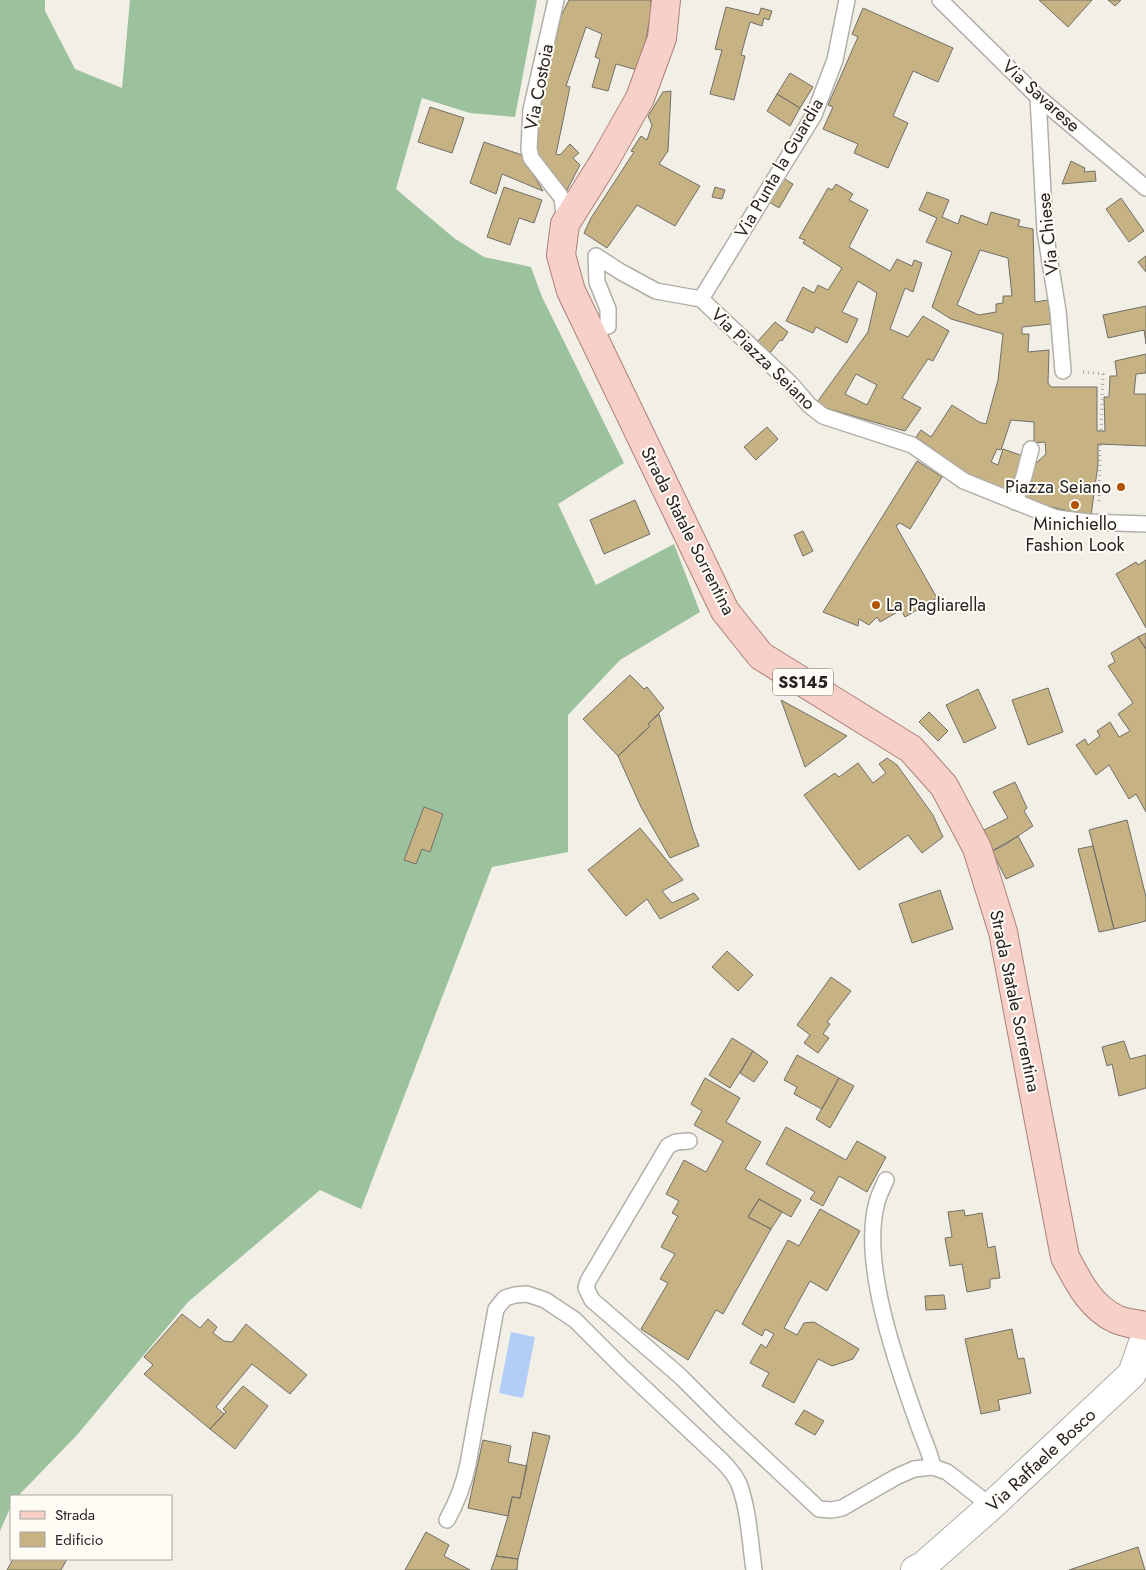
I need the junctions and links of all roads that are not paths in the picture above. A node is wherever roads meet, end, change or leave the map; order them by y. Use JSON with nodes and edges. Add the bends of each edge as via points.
{"nodes":[{"id":1,"x":556,"y":0,"type":"edge"},
{"id":2,"x":666,"y":0,"type":"edge"},
{"id":3,"x":847,"y":0,"type":"edge"},
{"id":4,"x":940,"y":0,"type":"edge"},
{"id":5,"x":1038,"y":97,"type":"junction"},
{"id":6,"x":1146,"y":188,"type":"edge"},
{"id":7,"x":565,"y":224,"type":"junction"},
{"id":8,"x":701,"y":299,"type":"junction"},
{"id":9,"x":589,"y":331,"type":"junction"},
{"id":10,"x":1063,"y":370,"type":"road end"},
{"id":11,"x":1031,"y":450,"type":"dead end"},
{"id":12,"x":1015,"y":502,"type":"junction"},
{"id":13,"x":1146,"y":524,"type":"edge"},
{"id":14,"x":689,"y":1141,"type":"dead end"},
{"id":15,"x":886,"y":1180,"type":"dead end"},
{"id":16,"x":1146,"y":1326,"type":"edge"},
{"id":17,"x":1146,"y":1334,"type":"edge"},
{"id":18,"x":933,"y":1467,"type":"junction"},
{"id":19,"x":991,"y":1506,"type":"junction"},
{"id":20,"x":447,"y":1520,"type":"dead end"},
{"id":21,"x":754,"y":1570,"type":"edge"},
{"id":22,"x":915,"y":1570,"type":"edge"}],
"edges":[{"from":1,"to":7,"type":"lane","name":"Via Costoia","via":[[531,110],[529,149],[531,158],[562,198]]},
{"from":2,"to":7,"type":"main road","name":"Strada Statale Sorrentina","number":"SS145","via":[[662,38],[640,98]]},
{"from":3,"to":8,"type":"lane","name":"Via Punta la Guardia","via":[[835,60],[814,115]]},
{"from":4,"to":5,"type":"lane","name":"Via Savarese"},
{"from":5,"to":6,"type":"lane","name":"Via Savarese"},
{"from":5,"to":10,"type":"lane","name":"Via Chiese","via":[[1045,231],[1058,311]]},
{"from":7,"to":9,"type":"main road","name":"Strada Statale Sorrentina","number":"SS145","via":[[561,255],[570,291]]},
{"from":8,"to":9,"type":"lane","name":"Via Piazza Seiano","via":[[656,291],[596,256],[597,282],[608,309],[608,326]]},
{"from":8,"to":12,"type":"lane","name":"Via Piazza Seiano","via":[[824,416],[912,445],[964,481]]},
{"from":9,"to":16,"type":"main road","name":"Strada Statale Sorrentina","number":"SS145","via":[[725,611],[761,656],[911,749],[944,786],[977,848],[1003,932],[1065,1257],[1080,1286],[1096,1306],[1117,1320]]},
{"from":11,"to":12,"type":"lane"},
{"from":12,"to":13,"type":"lane","name":"Via Piazza Seiano","via":[[1056,518]]},
{"from":14,"to":18,"type":"lane","via":[[668,1146],[588,1281],[586,1288],[592,1300],[680,1376],[819,1509],[842,1508],[896,1477],[914,1469]]},
{"from":15,"to":18,"type":"lane","via":[[877,1202],[874,1227],[880,1299]]},
{"from":17,"to":19,"type":"street","name":"Via Raffaele Bosco","via":[[1132,1374]]},
{"from":18,"to":19,"type":"lane","via":[[947,1472]]},
{"from":19,"to":22,"type":"street","name":"Via Raffaele Bosco"},
{"from":20,"to":21,"type":"lane","via":[[463,1486],[496,1309],[505,1298],[527,1294],[545,1300],[575,1320],[733,1473],[747,1517]]}]}
